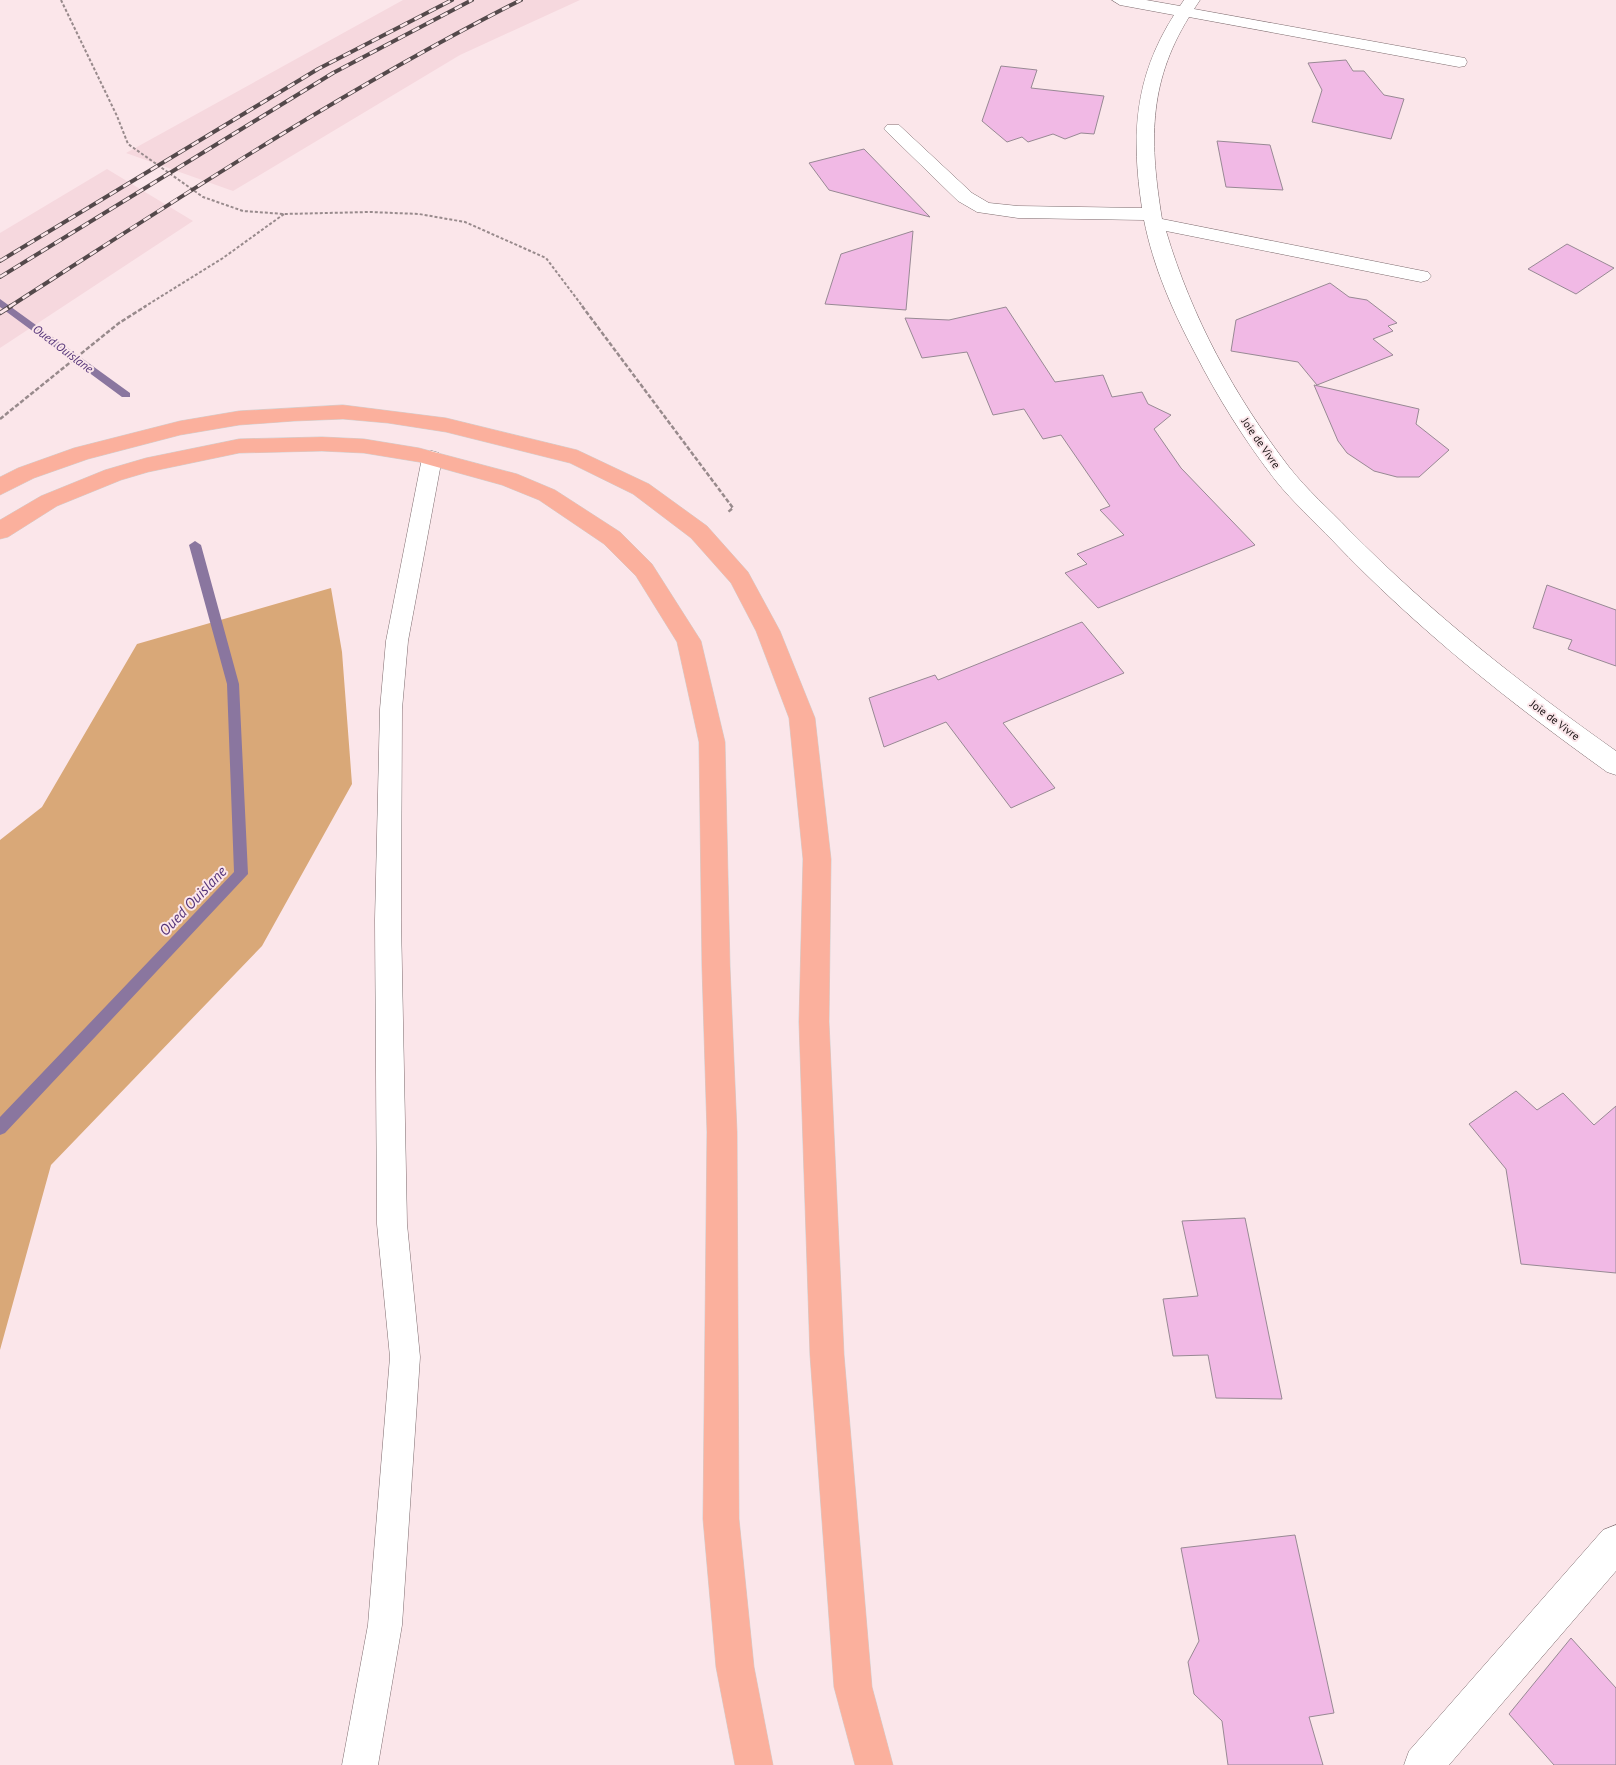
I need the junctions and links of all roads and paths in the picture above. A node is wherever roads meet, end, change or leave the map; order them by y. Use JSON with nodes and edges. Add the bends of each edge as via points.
{"nodes":[{"id":1,"x":61,"y":0,"type":"edge"},
{"id":2,"x":1120,"y":0,"type":"edge"},
{"id":3,"x":1188,"y":6,"type":"edge"},
{"id":4,"x":1459,"y":62,"type":"dead end"},
{"id":5,"x":893,"y":129,"type":"dead end"},
{"id":6,"x":284,"y":214,"type":"junction"},
{"id":7,"x":1152,"y":218,"type":"junction"},
{"id":8,"x":1421,"y":276,"type":"dead end"},
{"id":9,"x":0,"y":418,"type":"edge"},
{"id":10,"x":432,"y":458,"type":"junction"},
{"id":11,"x":0,"y":487,"type":"edge"},
{"id":12,"x":0,"y":531,"type":"edge"},
{"id":13,"x":699,"y":532,"type":"junction"},
{"id":14,"x":1616,"y":765,"type":"edge"},
{"id":15,"x":1616,"y":1543,"type":"edge"},
{"id":16,"x":360,"y":1765,"type":"edge"},
{"id":17,"x":754,"y":1765,"type":"edge"},
{"id":18,"x":874,"y":1765,"type":"edge"},
{"id":19,"x":1423,"y":1765,"type":"edge"}],
"edges":[{"from":1,"to":6,"type":"path","via":[[118,116],[128,144],[203,197],[243,211]]},
{"from":2,"to":3,"type":"street"},
{"from":3,"to":4,"type":"street"},
{"from":3,"to":7,"type":"street","name":"Joie de Vivre","via":[[1158,61],[1147,112],[1144,142]]},
{"from":5,"to":7,"type":"street","via":[[965,197],[984,208]]},
{"from":6,"to":9,"type":"path","via":[[224,258],[119,323]]},
{"from":6,"to":13,"type":"path","via":[[419,214],[465,222],[546,258],[734,508]]},
{"from":7,"to":8,"type":"street"},
{"from":7,"to":14,"type":"street","name":"Joie de Vivre","via":[[1168,273],[1193,333],[1238,411],[1283,474],[1362,558],[1418,610],[1565,729]]},
{"from":10,"to":12,"type":"main road","via":[[356,446],[239,446],[146,465],[77,488]]},
{"from":10,"to":16,"type":"lane","via":[[397,642],[391,709],[388,920],[392,1224],[405,1357],[385,1625]]},
{"from":10,"to":17,"type":"main road","via":[[509,479],[547,495],[612,538],[644,570],[689,641],[701,684],[712,742],[722,1132],[721,1519],[735,1667]]},
{"from":11,"to":13,"type":"main road","via":[[26,473],[119,442],[180,428],[239,418],[343,412],[446,425],[577,457],[641,489]]},
{"from":13,"to":18,"type":"main road","via":[[740,578],[768,631],[802,718],[818,859],[814,1022],[827,1355],[853,1688]]},
{"from":15,"to":19,"type":"street"}]}
